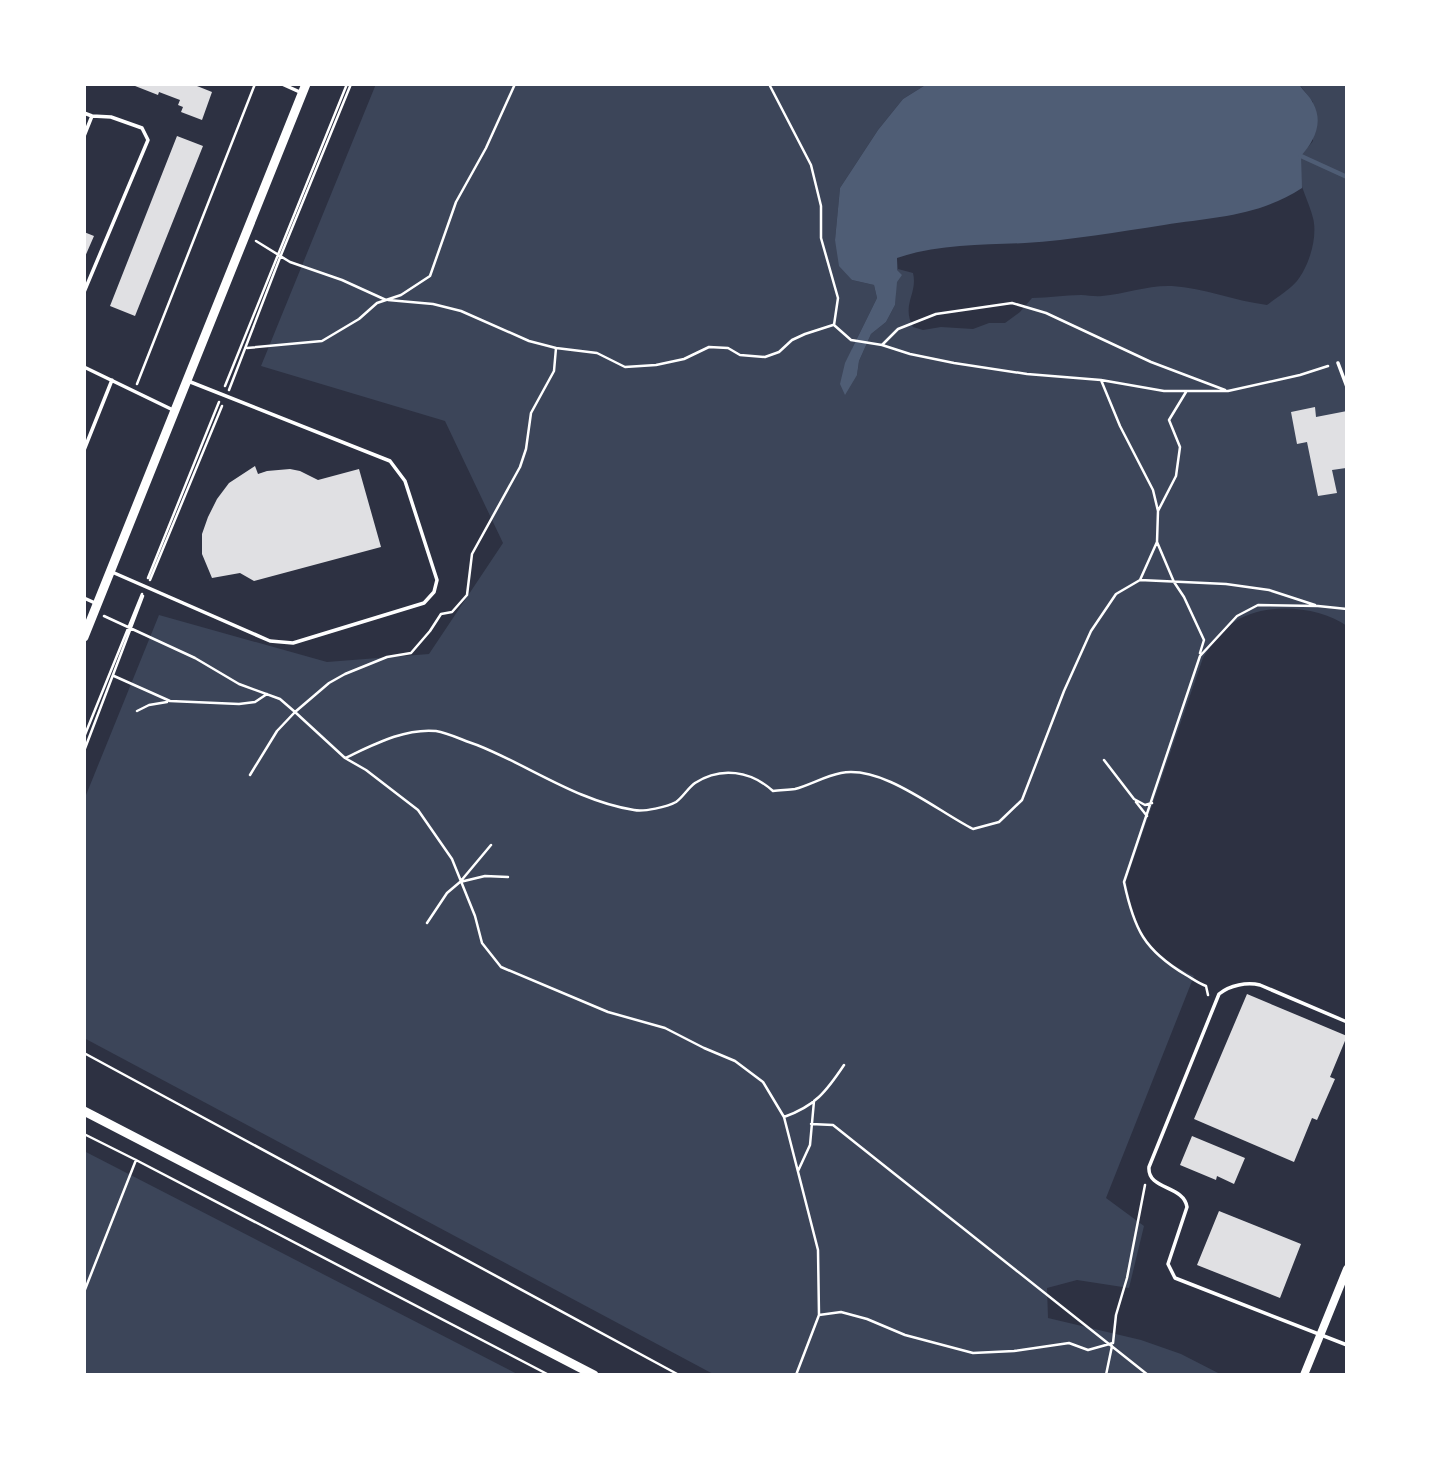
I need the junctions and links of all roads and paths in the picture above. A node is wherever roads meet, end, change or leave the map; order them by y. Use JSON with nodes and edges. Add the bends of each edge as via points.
{"nodes":[{"id":1,"x":255,"y":84,"type":"edge"},
{"id":2,"x":282,"y":84,"type":"edge"},
{"id":3,"x":349,"y":84,"type":"edge"},
{"id":4,"x":515,"y":84,"type":"edge"},
{"id":5,"x":769,"y":84,"type":"edge"},
{"id":6,"x":304,"y":88,"type":"edge"},
{"id":7,"x":84,"y":113,"type":"edge"},
{"id":8,"x":92,"y":116,"type":"junction"},
{"id":9,"x":84,"y":136,"type":"edge"},
{"id":10,"x":245,"y":235,"type":"junction"},
{"id":11,"x":280,"y":254,"type":"junction"},
{"id":12,"x":84,"y":291,"type":"edge"},
{"id":13,"x":387,"y":300,"type":"junction"},
{"id":14,"x":834,"y":325,"type":"junction"},
{"id":15,"x":882,"y":345,"type":"junction"},
{"id":16,"x":246,"y":348,"type":"junction"},
{"id":17,"x":556,"y":348,"type":"junction"},
{"id":18,"x":1338,"y":363,"type":"joint"},
{"id":19,"x":84,"y":367,"type":"edge"},
{"id":20,"x":112,"y":380,"type":"junction"},
{"id":21,"x":187,"y":380,"type":"junction"},
{"id":22,"x":1101,"y":380,"type":"junction"},
{"id":23,"x":1347,"y":387,"type":"edge"},
{"id":24,"x":134,"y":391,"type":"junction"},
{"id":25,"x":1186,"y":391,"type":"junction"},
{"id":26,"x":1228,"y":391,"type":"junction"},
{"id":27,"x":224,"y":395,"type":"junction"},
{"id":28,"x":175,"y":411,"type":"junction"},
{"id":29,"x":84,"y":450,"type":"edge"},
{"id":30,"x":1158,"y":511,"type":"junction"},
{"id":31,"x":1157,"y":542,"type":"junction"},
{"id":32,"x":110,"y":571,"type":"junction"},
{"id":33,"x":1140,"y":580,"type":"junction"},
{"id":34,"x":1174,"y":582,"type":"junction"},
{"id":35,"x":146,"y":587,"type":"junction"},
{"id":36,"x":84,"y":598,"type":"edge"},
{"id":37,"x":1318,"y":606,"type":"junction"},
{"id":38,"x":96,"y":608,"type":"junction"},
{"id":39,"x":1347,"y":609,"type":"edge"},
{"id":40,"x":131,"y":626,"type":"junction"},
{"id":41,"x":84,"y":637,"type":"edge"},
{"id":42,"x":1200,"y":656,"type":"junction"},
{"id":43,"x":114,"y":676,"type":"junction"},
{"id":44,"x":267,"y":694,"type":"junction"},
{"id":45,"x":170,"y":701,"type":"junction"},
{"id":46,"x":137,"y":711,"type":"dead end"},
{"id":47,"x":295,"y":712,"type":"junction"},
{"id":48,"x":84,"y":737,"type":"edge"},
{"id":49,"x":84,"y":751,"type":"edge"},
{"id":50,"x":345,"y":758,"type":"junction"},
{"id":51,"x":1104,"y":760,"type":"dead end"},
{"id":52,"x":250,"y":775,"type":"dead end"},
{"id":53,"x":1134,"y":799,"type":"junction"},
{"id":54,"x":1152,"y":803,"type":"junction"},
{"id":55,"x":1147,"y":817,"type":"junction"},
{"id":56,"x":491,"y":845,"type":"dead end"},
{"id":57,"x":508,"y":877,"type":"dead end"},
{"id":58,"x":460,"y":882,"type":"junction"},
{"id":59,"x":427,"y":923,"type":"dead end"},
{"id":60,"x":1210,"y":1005,"type":"dead end"},
{"id":61,"x":1347,"y":1022,"type":"edge"},
{"id":62,"x":84,"y":1053,"type":"edge"},
{"id":63,"x":844,"y":1065,"type":"dead end"},
{"id":64,"x":814,"y":1101,"type":"junction"},
{"id":65,"x":84,"y":1111,"type":"edge"},
{"id":66,"x":784,"y":1117,"type":"junction"},
{"id":67,"x":811,"y":1124,"type":"junction"},
{"id":68,"x":84,"y":1134,"type":"edge"},
{"id":69,"x":136,"y":1160,"type":"junction"},
{"id":70,"x":797,"y":1171,"type":"junction"},
{"id":71,"x":1146,"y":1183,"type":"dead end"},
{"id":72,"x":1347,"y":1269,"type":"edge"},
{"id":73,"x":84,"y":1292,"type":"edge"},
{"id":74,"x":819,"y":1315,"type":"junction"},
{"id":75,"x":1320,"y":1335,"type":"junction"},
{"id":76,"x":1112,"y":1344,"type":"junction"},
{"id":77,"x":1347,"y":1345,"type":"edge"},
{"id":78,"x":549,"y":1375,"type":"edge"},
{"id":79,"x":594,"y":1375,"type":"edge"},
{"id":80,"x":679,"y":1375,"type":"edge"},
{"id":81,"x":796,"y":1375,"type":"edge"},
{"id":82,"x":1106,"y":1375,"type":"edge"},
{"id":83,"x":1148,"y":1375,"type":"edge"},
{"id":84,"x":1304,"y":1375,"type":"edge"}],
"edges":[{"from":1,"to":24,"type":"path"},
{"from":2,"to":6,"type":"lane"},
{"from":3,"to":11,"type":"path"},
{"from":4,"to":13,"type":"path","via":[[456,202],[430,276]]},
{"from":5,"to":14,"type":"path","via":[[811,165],[821,206],[821,238],[838,298]]},
{"from":6,"to":10,"type":"main road"},
{"from":7,"to":8,"type":"lane"},
{"from":8,"to":9,"type":"lane"},
{"from":8,"to":12,"type":"lane","via":[[142,128],[148,140]]},
{"from":10,"to":11,"type":"path"},
{"from":10,"to":21,"type":"main road"},
{"from":11,"to":13,"type":"path"},
{"from":11,"to":16,"type":"path"},
{"from":11,"to":27,"type":"path"},
{"from":13,"to":16,"type":"path","via":[[322,341]]},
{"from":13,"to":17,"type":"path","via":[[461,311]]},
{"from":14,"to":15,"type":"path","via":[[851,340]]},
{"from":14,"to":17,"type":"path","via":[[805,334],[765,357],[709,347],[684,359],[625,367],[597,354]]},
{"from":15,"to":22,"type":"path","via":[[954,363]]},
{"from":15,"to":26,"type":"path","via":[[898,329],[936,314],[1012,303],[1046,313]]},
{"from":16,"to":27,"type":"path"},
{"from":17,"to":47,"type":"path","via":[[554,371],[531,413],[520,467],[472,554],[467,595],[452,612],[441,614],[411,653],[345,674]]},
{"from":18,"to":23,"type":"lane"},
{"from":18,"to":26,"type":"path"},
{"from":19,"to":20,"type":"lane"},
{"from":20,"to":24,"type":"lane"},
{"from":20,"to":29,"type":"lane"},
{"from":21,"to":27,"type":"lane"},
{"from":21,"to":28,"type":"main road"},
{"from":22,"to":25,"type":"path"},
{"from":22,"to":30,"type":"path","via":[[1153,490]]},
{"from":24,"to":28,"type":"lane"},
{"from":25,"to":26,"type":"path"},
{"from":25,"to":30,"type":"path","via":[[1169,420],[1180,447],[1175,475]]},
{"from":27,"to":35,"type":"path"},
{"from":27,"to":35,"type":"lane","via":[[390,461],[405,481],[437,580],[434,593],[424,603],[293,643],[271,641]]},
{"from":28,"to":32,"type":"main road"},
{"from":30,"to":31,"type":"path"},
{"from":31,"to":33,"type":"path"},
{"from":31,"to":34,"type":"path"},
{"from":32,"to":35,"type":"lane"},
{"from":32,"to":38,"type":"main road"},
{"from":33,"to":34,"type":"path"},
{"from":33,"to":50,"type":"path","via":[[1116,594],[1091,631],[1022,800],[999,822],[973,830],[909,791],[867,773],[843,772],[796,789],[773,791],[761,780],[728,772],[695,783],[674,803],[638,811],[582,795],[505,756],[436,731],[384,739]]},
{"from":34,"to":37,"type":"path","via":[[1269,590]]},
{"from":34,"to":42,"type":"path","via":[[1204,640]]},
{"from":35,"to":40,"type":"path"},
{"from":35,"to":48,"type":"path"},
{"from":36,"to":38,"type":"lane"},
{"from":37,"to":39,"type":"path"},
{"from":37,"to":42,"type":"path","via":[[1258,605],[1237,615]]},
{"from":38,"to":40,"type":"path"},
{"from":38,"to":41,"type":"main road"},
{"from":40,"to":43,"type":"path"},
{"from":40,"to":44,"type":"path","via":[[239,684]]},
{"from":42,"to":54,"type":"path"},
{"from":43,"to":45,"type":"path"},
{"from":43,"to":49,"type":"path"},
{"from":44,"to":45,"type":"path","via":[[239,704]]},
{"from":44,"to":47,"type":"path"},
{"from":45,"to":46,"type":"path"},
{"from":47,"to":50,"type":"path"},
{"from":47,"to":52,"type":"path"},
{"from":50,"to":58,"type":"path","via":[[418,810],[452,859]]},
{"from":51,"to":53,"type":"path"},
{"from":53,"to":54,"type":"path"},
{"from":53,"to":55,"type":"path"},
{"from":54,"to":55,"type":"path"},
{"from":55,"to":60,"type":"path","via":[[1124,882],[1130,914],[1157,956],[1206,986]]},
{"from":56,"to":58,"type":"path"},
{"from":57,"to":58,"type":"path"},
{"from":58,"to":59,"type":"path","via":[[447,892]]},
{"from":58,"to":66,"type":"path","via":[[482,943],[501,967],[608,1012],[664,1028],[735,1060],[763,1082]]},
{"from":61,"to":75,"type":"lane","via":[[1260,985],[1226,988],[1219,994],[1149,1174],[1187,1201],[1168,1264],[1175,1278]]},
{"from":62,"to":80,"type":"path"},
{"from":63,"to":64,"type":"path"},
{"from":64,"to":66,"type":"path","via":[[805,1110]]},
{"from":64,"to":67,"type":"path"},
{"from":65,"to":79,"type":"main road"},
{"from":66,"to":70,"type":"path"},
{"from":67,"to":70,"type":"path","via":[[810,1145]]},
{"from":67,"to":76,"type":"path","via":[[833,1125]]},
{"from":68,"to":69,"type":"path"},
{"from":69,"to":73,"type":"path"},
{"from":69,"to":78,"type":"path"},
{"from":70,"to":74,"type":"path","via":[[818,1250]]},
{"from":71,"to":76,"type":"path"},
{"from":72,"to":75,"type":"street"},
{"from":74,"to":76,"type":"path","via":[[841,1312],[973,1353],[1069,1343],[1088,1350]]},
{"from":74,"to":81,"type":"path"},
{"from":75,"to":77,"type":"lane"},
{"from":75,"to":84,"type":"street"},
{"from":76,"to":82,"type":"path"},
{"from":76,"to":83,"type":"path"}]}
